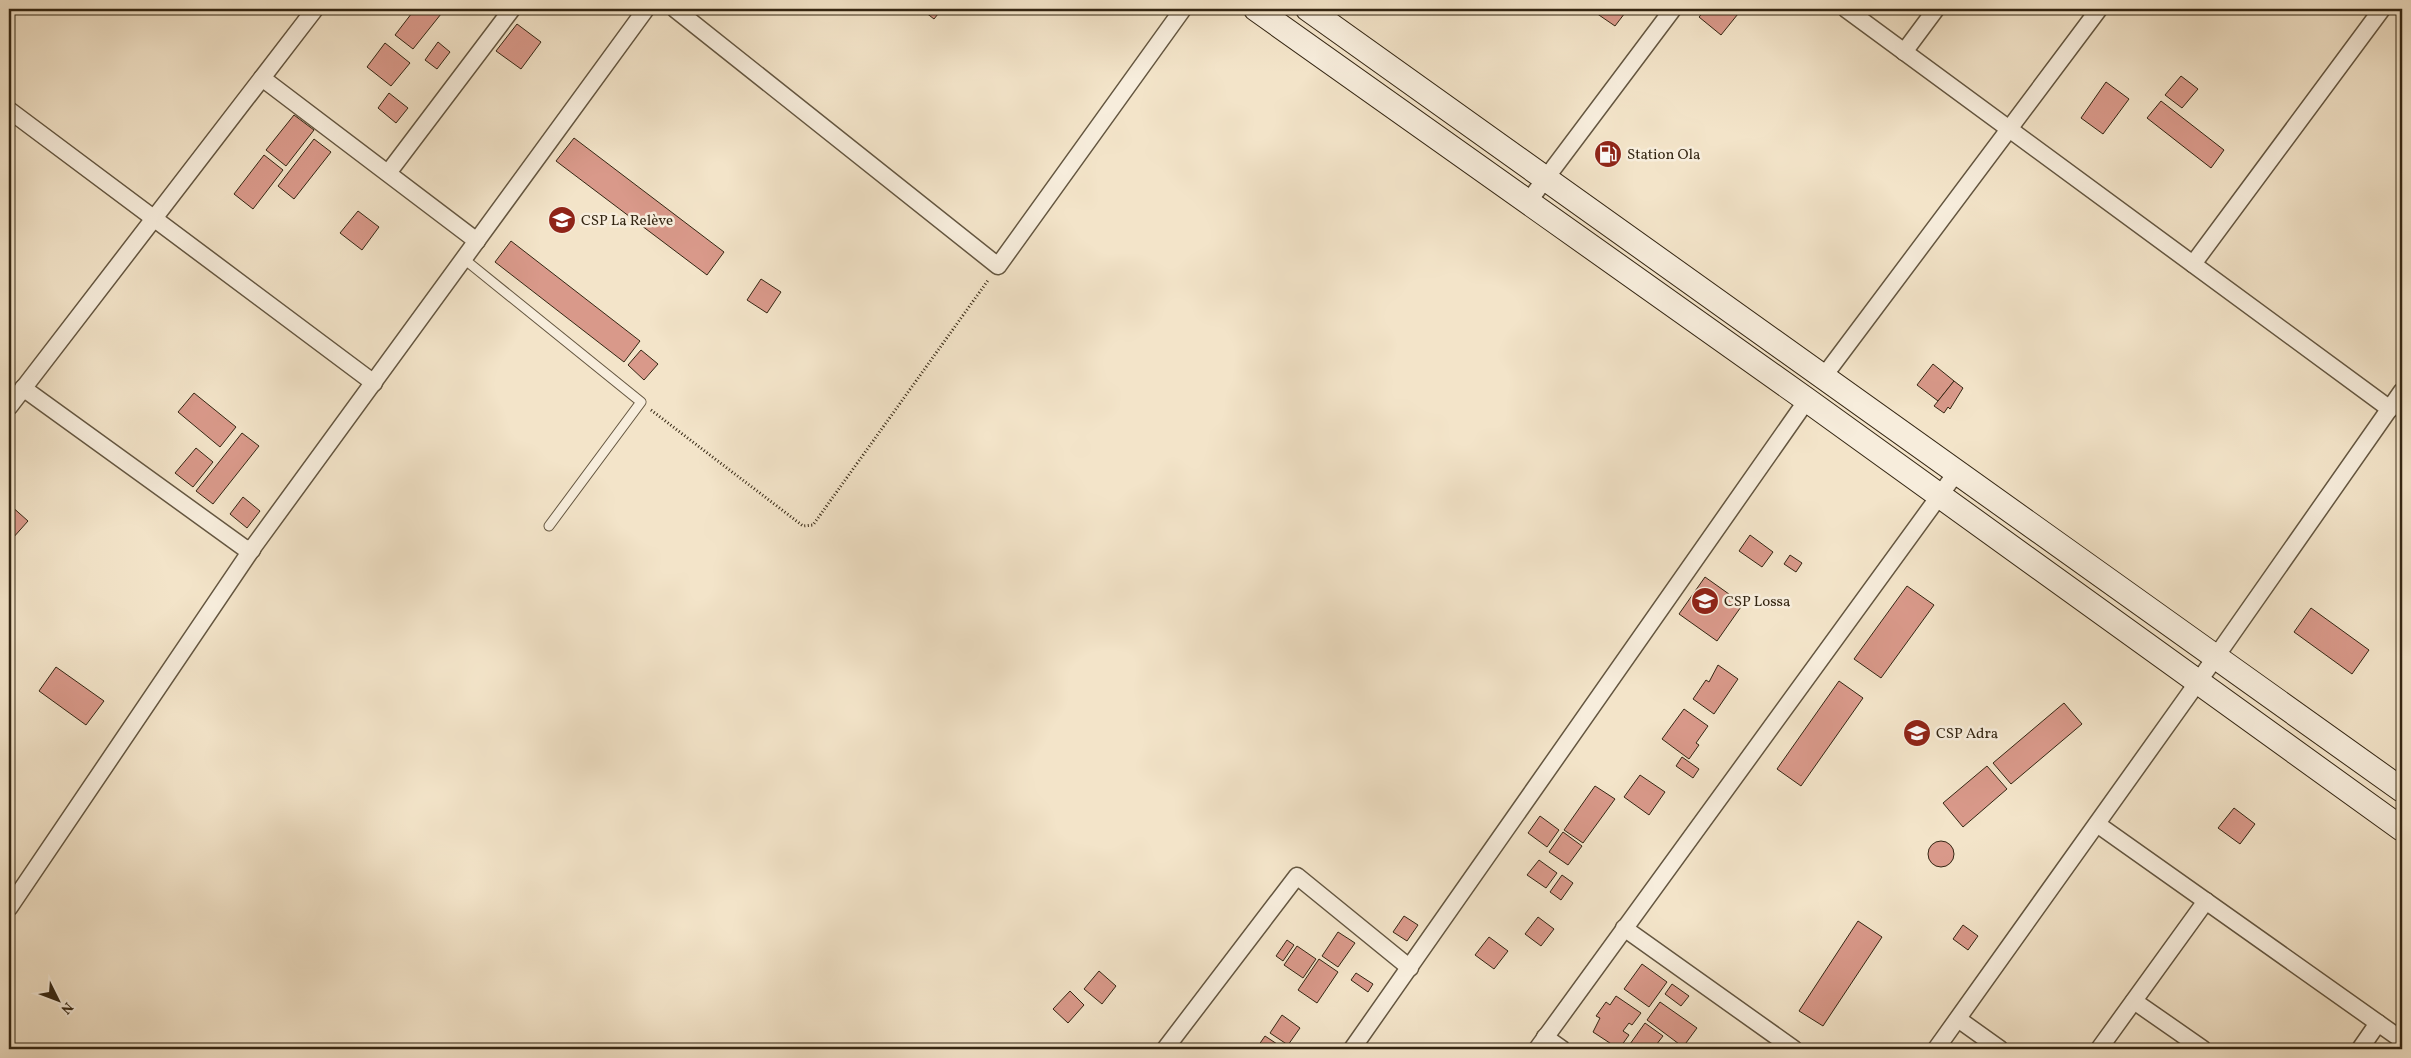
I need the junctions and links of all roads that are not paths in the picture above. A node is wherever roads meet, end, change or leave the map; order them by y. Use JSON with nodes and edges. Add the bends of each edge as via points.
{"nodes":[{"id":1,"x":315,"y":9,"type":"edge"},
{"id":2,"x":512,"y":9,"type":"edge"},
{"id":3,"x":646,"y":9,"type":"edge"},
{"id":4,"x":676,"y":9,"type":"edge"},
{"id":5,"x":1183,"y":9,"type":"edge"},
{"id":6,"x":1256,"y":9,"type":"edge"},
{"id":7,"x":1308,"y":9,"type":"edge"},
{"id":8,"x":1673,"y":9,"type":"edge"},
{"id":9,"x":1846,"y":9,"type":"edge"},
{"id":10,"x":1936,"y":9,"type":"edge"},
{"id":11,"x":2099,"y":9,"type":"edge"},
{"id":12,"x":2382,"y":9,"type":"edge"},
{"id":13,"x":1904,"y":52,"type":"junction"},
{"id":14,"x":262,"y":78,"type":"junction"},
{"id":15,"x":9,"y":110,"type":"edge"},
{"id":16,"x":2009,"y":129,"type":"junction"},
{"id":17,"x":388,"y":174,"type":"junction"},
{"id":18,"x":1546,"y":178,"type":"junction"},
{"id":19,"x":1528,"y":202,"type":"junction"},
{"id":20,"x":154,"y":218,"type":"junction"},
{"id":21,"x":477,"y":241,"type":"junction"},
{"id":22,"x":464,"y":259,"type":"junction"},
{"id":23,"x":2193,"y":264,"type":"junction"},
{"id":24,"x":1747,"y":321,"type":"junction"},
{"id":25,"x":1731,"y":346,"type":"junction"},
{"id":26,"x":1824,"y":376,"type":"junction"},
{"id":27,"x":374,"y":383,"type":"junction"},
{"id":28,"x":23,"y":388,"type":"junction"},
{"id":29,"x":2402,"y":391,"type":"edge"},
{"id":30,"x":1807,"y":400,"type":"junction"},
{"id":31,"x":9,"y":407,"type":"edge"},
{"id":32,"x":2390,"y":409,"type":"junction"},
{"id":33,"x":1956,"y":472,"type":"junction"},
{"id":34,"x":1939,"y":497,"type":"junction"},
{"id":35,"x":549,"y":526,"type":"dead end"},
{"id":36,"x":252,"y":550,"type":"junction"},
{"id":37,"x":2215,"y":658,"type":"junction"},
{"id":38,"x":2198,"y":683,"type":"junction"},
{"id":39,"x":2402,"y":790,"type":"edge"},
{"id":40,"x":2097,"y":824,"type":"junction"},
{"id":41,"x":2402,"y":828,"type":"edge"},
{"id":42,"x":2206,"y":901,"type":"junction"},
{"id":43,"x":9,"y":908,"type":"edge"},
{"id":44,"x":1624,"y":928,"type":"junction"},
{"id":45,"x":1410,"y":968,"type":"junction"},
{"id":46,"x":2134,"y":1001,"type":"junction"},
{"id":47,"x":1958,"y":1019,"type":"junction"},
{"id":48,"x":2378,"y":1023,"type":"junction"},
{"id":49,"x":2402,"y":1040,"type":"edge"},
{"id":50,"x":1541,"y":1043,"type":"edge"},
{"id":51,"x":1165,"y":1049,"type":"edge"},
{"id":52,"x":1352,"y":1049,"type":"edge"},
{"id":53,"x":1562,"y":1049,"type":"edge"},
{"id":54,"x":1794,"y":1049,"type":"edge"},
{"id":55,"x":1936,"y":1049,"type":"edge"},
{"id":56,"x":2000,"y":1049,"type":"edge"},
{"id":57,"x":2099,"y":1049,"type":"edge"},
{"id":58,"x":2203,"y":1049,"type":"edge"},
{"id":59,"x":2360,"y":1049,"type":"edge"}],
"edges":[{"from":1,"to":14,"type":"street"},
{"from":2,"to":17,"type":"street"},
{"from":3,"to":21,"type":"street"},
{"from":4,"to":5,"type":"street","via":[[998,266]]},
{"from":6,"to":19,"type":"main road"},
{"from":7,"to":18,"type":"main road"},
{"from":8,"to":18,"type":"street"},
{"from":9,"to":13,"type":"street"},
{"from":10,"to":13,"type":"street"},
{"from":11,"to":16,"type":"street"},
{"from":12,"to":23,"type":"street"},
{"from":13,"to":16,"type":"street"},
{"from":14,"to":17,"type":"street"},
{"from":14,"to":20,"type":"street"},
{"from":15,"to":20,"type":"street"},
{"from":16,"to":23,"type":"street"},
{"from":16,"to":26,"type":"street"},
{"from":17,"to":21,"type":"street"},
{"from":18,"to":19,"type":"street"},
{"from":18,"to":24,"type":"main road"},
{"from":19,"to":25,"type":"main road"},
{"from":20,"to":27,"type":"street"},
{"from":20,"to":28,"type":"street"},
{"from":21,"to":22,"type":"street"},
{"from":22,"to":27,"type":"street"},
{"from":22,"to":35,"type":"lane","via":[[641,402]]},
{"from":23,"to":32,"type":"street"},
{"from":24,"to":25,"type":"main road"},
{"from":24,"to":26,"type":"main road"},
{"from":25,"to":30,"type":"main road"},
{"from":26,"to":33,"type":"main road"},
{"from":27,"to":36,"type":"street"},
{"from":28,"to":31,"type":"street"},
{"from":28,"to":36,"type":"street","via":[[243,547]]},
{"from":29,"to":32,"type":"street"},
{"from":30,"to":34,"type":"main road"},
{"from":30,"to":45,"type":"street"},
{"from":32,"to":37,"type":"street"},
{"from":33,"to":34,"type":"street"},
{"from":33,"to":37,"type":"main road"},
{"from":34,"to":38,"type":"main road"},
{"from":34,"to":44,"type":"street"},
{"from":36,"to":43,"type":"street"},
{"from":37,"to":38,"type":"street"},
{"from":37,"to":39,"type":"main road"},
{"from":38,"to":40,"type":"street"},
{"from":38,"to":41,"type":"main road"},
{"from":40,"to":42,"type":"street"},
{"from":40,"to":47,"type":"street"},
{"from":42,"to":46,"type":"street"},
{"from":42,"to":48,"type":"street"},
{"from":44,"to":50,"type":"street"},
{"from":44,"to":54,"type":"street"},
{"from":45,"to":51,"type":"street","via":[[1297,876]]},
{"from":45,"to":52,"type":"street"},
{"from":46,"to":57,"type":"street"},
{"from":46,"to":58,"type":"street"},
{"from":47,"to":55,"type":"street"},
{"from":47,"to":56,"type":"street"},
{"from":48,"to":49,"type":"street"},
{"from":48,"to":59,"type":"street"},
{"from":50,"to":53,"type":"street"}]}
